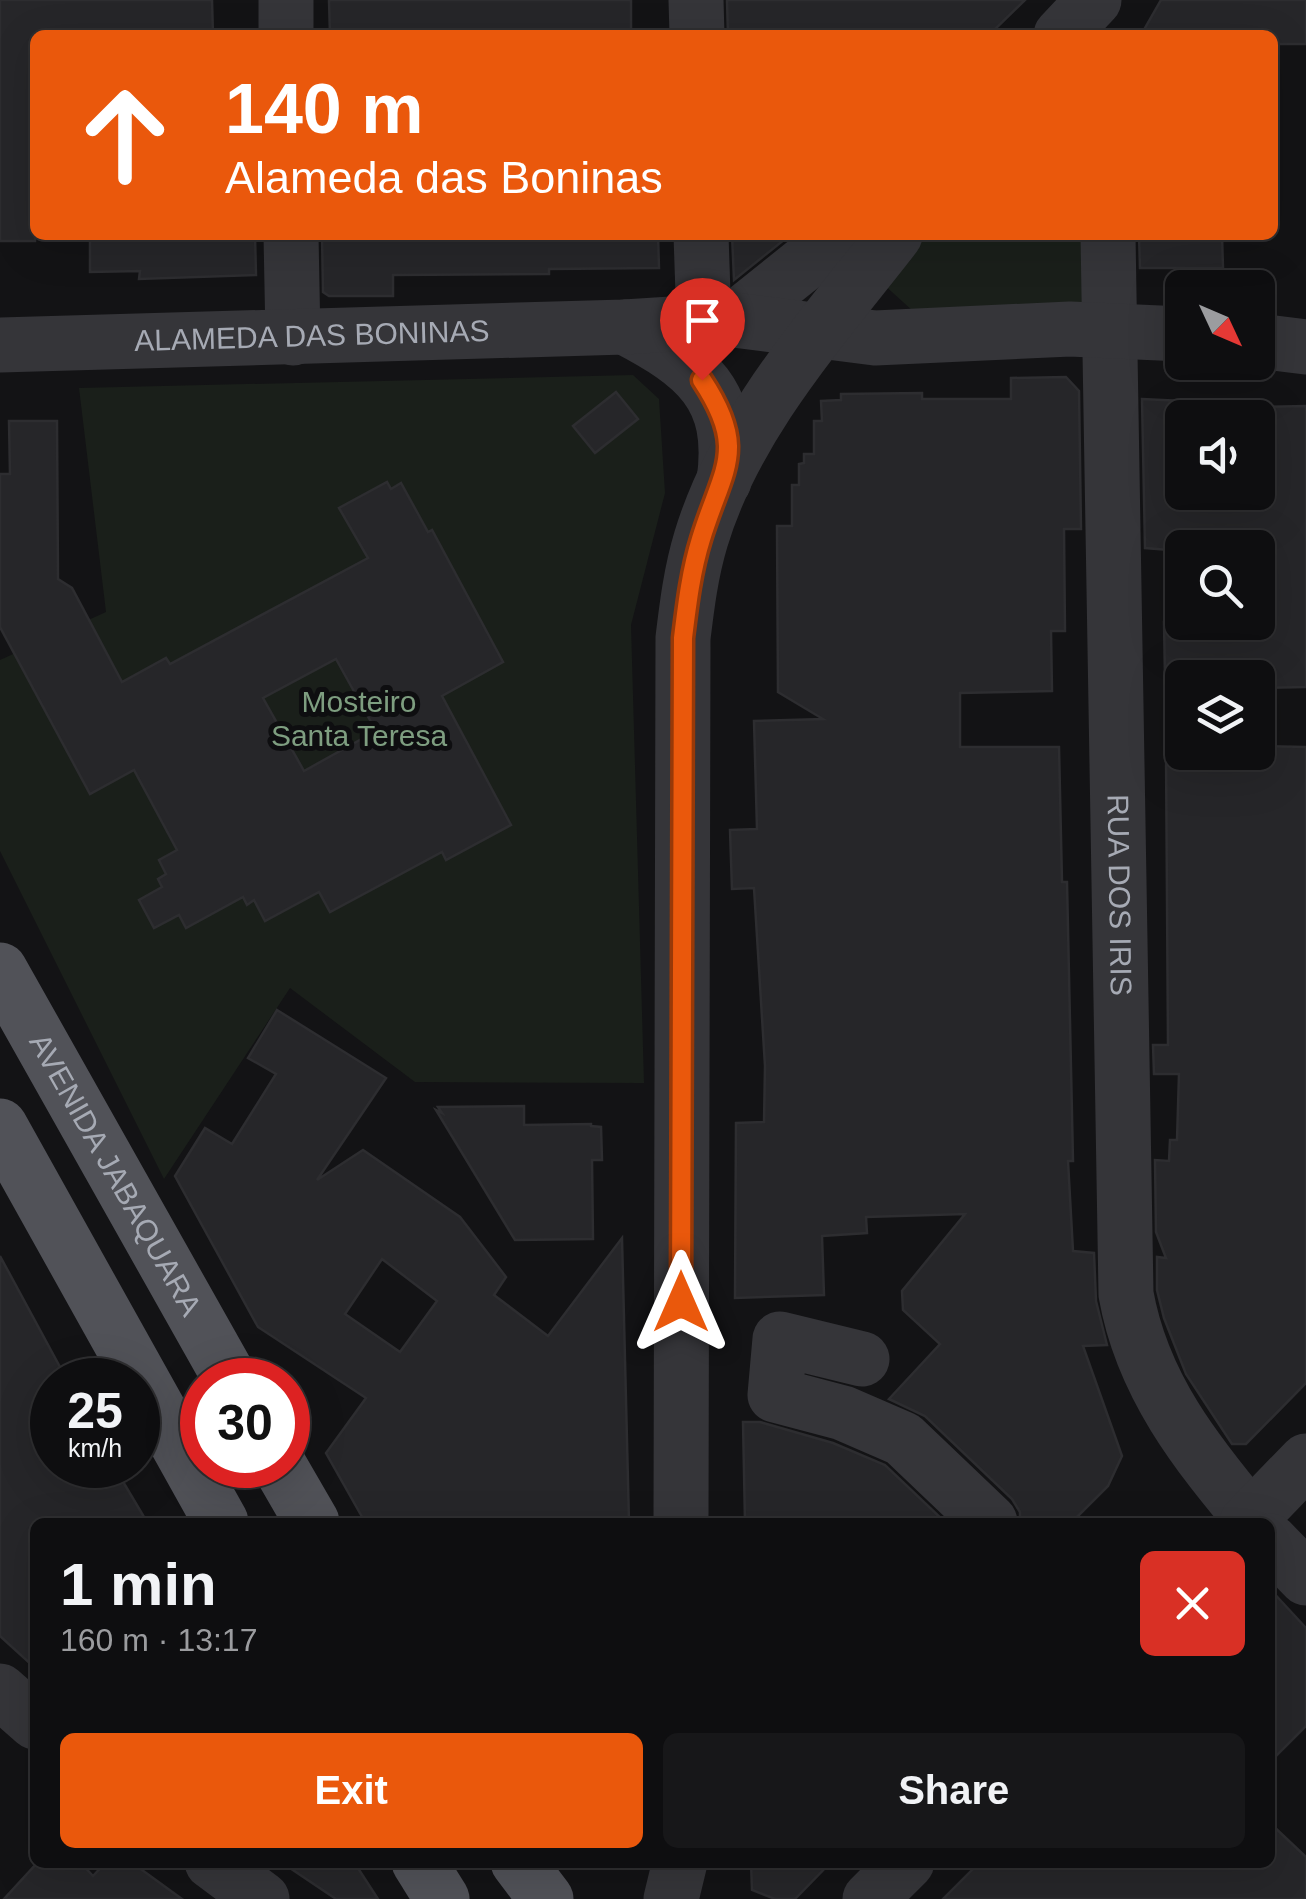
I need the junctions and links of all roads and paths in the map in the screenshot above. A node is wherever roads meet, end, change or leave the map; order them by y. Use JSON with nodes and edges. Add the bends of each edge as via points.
{"nodes":[{"id":1,"x":286,"y":0,"type":"edge"},
{"id":2,"x":696,"y":0,"type":"edge"},
{"id":3,"x":1094,"y":0,"type":"edge"},
{"id":4,"x":1105,"y":0,"type":"edge"},
{"id":5,"x":286,"y":30,"type":"edge"},
{"id":6,"x":696,"y":30,"type":"edge"},
{"id":7,"x":1066,"y":30,"type":"edge"},
{"id":8,"x":1106,"y":30,"type":"edge"},
{"id":9,"x":291,"y":240,"type":"edge"},
{"id":10,"x":702,"y":240,"type":"edge"},
{"id":11,"x":833,"y":240,"type":"edge"},
{"id":12,"x":891,"y":240,"type":"edge"},
{"id":13,"x":1108,"y":240,"type":"edge"},
{"id":14,"x":719,"y":321,"type":"junction"},
{"id":15,"x":625,"y":327,"type":"junction"},
{"id":16,"x":1110,"y":329,"type":"junction"},
{"id":17,"x":819,"y":333,"type":"junction"},
{"id":18,"x":1165,"y":333,"type":"edge"},
{"id":19,"x":293,"y":338,"type":"junction"},
{"id":20,"x":1275,"y":343,"type":"edge"},
{"id":21,"x":0,"y":345,"type":"edge"},
{"id":22,"x":1306,"y":347,"type":"edge"},
{"id":23,"x":724,"y":481,"type":"junction"},
{"id":24,"x":0,"y":970,"type":"edge"},
{"id":25,"x":0,"y":1126,"type":"edge"},
{"id":26,"x":219,"y":1358,"type":"edge"},
{"id":27,"x":862,"y":1359,"type":"dead end"},
{"id":28,"x":1306,"y":1461,"type":"edge"},
{"id":29,"x":292,"y":1488,"type":"edge"},
{"id":30,"x":218,"y":1518,"type":"edge"},
{"id":31,"x":310,"y":1518,"type":"edge"},
{"id":32,"x":680,"y":1518,"type":"edge"},
{"id":33,"x":986,"y":1518,"type":"edge"},
{"id":34,"x":1250,"y":1518,"type":"edge"},
{"id":35,"x":1262,"y":1518,"type":"edge"},
{"id":36,"x":1275,"y":1546,"type":"edge"},
{"id":37,"x":1306,"y":1578,"type":"edge"},
{"id":38,"x":0,"y":1690,"type":"edge"},
{"id":39,"x":30,"y":1717,"type":"edge"},
{"id":40,"x":220,"y":1868,"type":"edge"},
{"id":41,"x":423,"y":1868,"type":"edge"},
{"id":42,"x":523,"y":1868,"type":"edge"},
{"id":43,"x":679,"y":1868,"type":"edge"},
{"id":44,"x":901,"y":1868,"type":"edge"},
{"id":45,"x":262,"y":1899,"type":"edge"},
{"id":46,"x":442,"y":1899,"type":"edge"},
{"id":47,"x":546,"y":1899,"type":"edge"},
{"id":48,"x":672,"y":1899,"type":"edge"},
{"id":49,"x":870,"y":1899,"type":"edge"}],
"edges":[{"from":1,"to":5,"type":"street"},
{"from":2,"to":6,"type":"street"},
{"from":3,"to":7,"type":"street"},
{"from":4,"to":8,"type":"street"},
{"from":9,"to":19,"type":"street"},
{"from":10,"to":14,"type":"street"},
{"from":11,"to":14,"type":"street"},
{"from":12,"to":17,"type":"street"},
{"from":13,"to":16,"type":"street","name":"RUA DOS IRIS"},
{"from":14,"to":15,"type":"street","name":"ALAMEDA DAS BONINAS"},
{"from":14,"to":17,"type":"street","name":"ALAMEDA DAS BONINAS"},
{"from":15,"to":19,"type":"street","name":"ALAMEDA DAS BONINAS"},
{"from":15,"to":23,"type":"street","via":[[675,356],[722,410],[728,436]]},
{"from":16,"to":17,"type":"street","name":"ALAMEDA DAS BONINAS","via":[[875,338]]},
{"from":16,"to":18,"type":"street","name":"ALAMEDA DAS BONINAS"},
{"from":16,"to":34,"type":"street","name":"RUA DOS IRIS","via":[[1126,1294],[1134,1336],[1160,1397]]},
{"from":17,"to":23,"type":"street","via":[[766,404]]},
{"from":19,"to":21,"type":"street","name":"ALAMEDA DAS BONINAS"},
{"from":20,"to":22,"type":"street"},
{"from":23,"to":32,"type":"street","via":[[701,538],[683,638]]},
{"from":24,"to":26,"type":"main road","name":"AVENIDA JABAQUARA"},
{"from":25,"to":30,"type":"main road"},
{"from":27,"to":33,"type":"street","via":[[780,1339],[775,1395],[843,1413],[903,1439]]},
{"from":28,"to":35,"type":"street"},
{"from":29,"to":31,"type":"main road"},
{"from":36,"to":37,"type":"street","name":"RUA DOS IRIS"},
{"from":38,"to":39,"type":"street"},
{"from":40,"to":45,"type":"street"},
{"from":41,"to":46,"type":"main road"},
{"from":42,"to":47,"type":"main road"},
{"from":43,"to":48,"type":"street"},
{"from":44,"to":49,"type":"street"}]}
